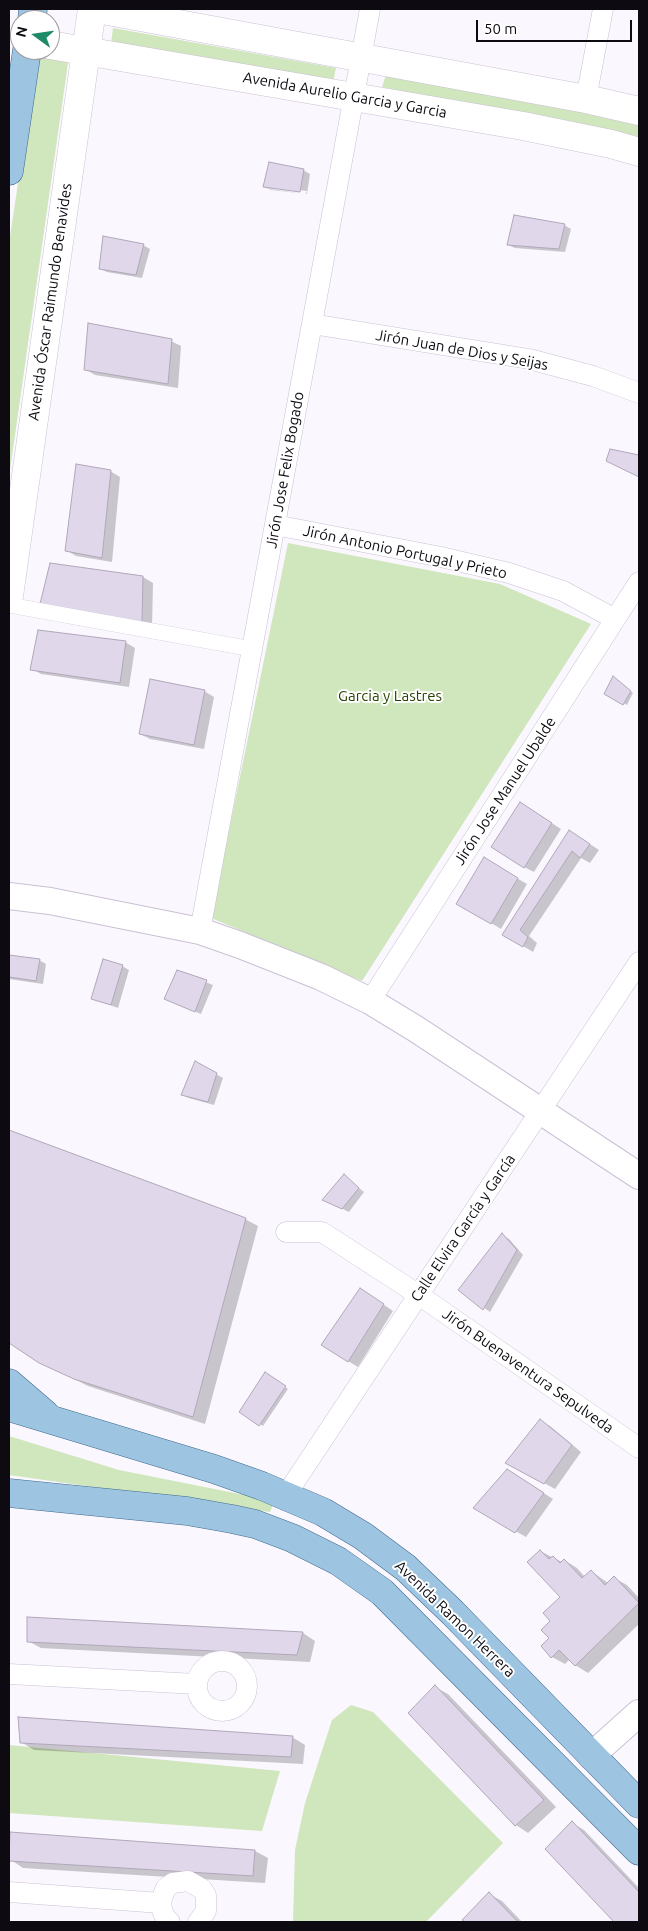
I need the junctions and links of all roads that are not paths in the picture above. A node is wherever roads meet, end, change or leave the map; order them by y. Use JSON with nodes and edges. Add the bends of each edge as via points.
{"nodes":[{"id":1,"x":92,"y":9,"type":"edge"},
{"id":2,"x":97,"y":9,"type":"edge"},
{"id":3,"x":370,"y":9,"type":"edge"},
{"id":4,"x":603,"y":9,"type":"edge"},
{"id":5,"x":60,"y":47,"type":"edge"},
{"id":6,"x":85,"y":52,"type":"junction"},
{"id":7,"x":361,"y":58,"type":"junction"},
{"id":8,"x":26,"y":60,"type":"edge"},
{"id":9,"x":354,"y":97,"type":"junction"},
{"id":10,"x":586,"y":99,"type":"junction"},
{"id":11,"x":639,"y":111,"type":"edge"},
{"id":12,"x":639,"y":152,"type":"edge"},
{"id":13,"x":9,"y":171,"type":"edge"},
{"id":14,"x":312,"y":324,"type":"junction"},
{"id":15,"x":639,"y":393,"type":"edge"},
{"id":16,"x":275,"y":525,"type":"junction"},
{"id":17,"x":639,"y":582,"type":"edge"},
{"id":18,"x":9,"y":596,"type":"edge"},
{"id":19,"x":9,"y":605,"type":"edge"},
{"id":20,"x":615,"y":619,"type":"junction"},
{"id":21,"x":252,"y":649,"type":"junction"},
{"id":22,"x":9,"y":896,"type":"edge"},
{"id":23,"x":200,"y":932,"type":"junction"},
{"id":24,"x":639,"y":962,"type":"edge"},
{"id":25,"x":370,"y":1001,"type":"junction"},
{"id":26,"x":541,"y":1111,"type":"junction"},
{"id":27,"x":639,"y":1176,"type":"edge"},
{"id":28,"x":286,"y":1232,"type":"dead end"},
{"id":29,"x":419,"y":1295,"type":"junction"},
{"id":30,"x":9,"y":1383,"type":"edge"},
{"id":31,"x":9,"y":1407,"type":"edge"},
{"id":32,"x":50,"y":1418,"type":"junction"},
{"id":33,"x":639,"y":1448,"type":"edge"},
{"id":34,"x":9,"y":1493,"type":"edge"},
{"id":35,"x":286,"y":1495,"type":"junction"},
{"id":36,"x":9,"y":1674,"type":"edge"},
{"id":37,"x":198,"y":1684,"type":"dead end"},
{"id":38,"x":639,"y":1713,"type":"edge"},
{"id":39,"x":591,"y":1756,"type":"junction"},
{"id":40,"x":639,"y":1804,"type":"edge"},
{"id":41,"x":639,"y":1851,"type":"edge"},
{"id":42,"x":9,"y":1892,"type":"edge"},
{"id":43,"x":161,"y":1903,"type":"junction"},
{"id":44,"x":170,"y":1922,"type":"edge"},
{"id":45,"x":198,"y":1922,"type":"edge"}],
"edges":[{"from":1,"to":6,"type":"main road","name":"Avenida Óscar Raimundo Benavides"},
{"from":2,"to":7,"type":"main road"},
{"from":3,"to":7,"type":"street","name":"Jirón Jose Felix Bogado"},
{"from":4,"to":10,"type":"street"},
{"from":5,"to":6,"type":"main road","name":"Avenida Aurelio Garcia y Garcia"},
{"from":6,"to":9,"type":"main road","name":"Avenida Aurelio Garcia y Garcia"},
{"from":6,"to":18,"type":"main road","name":"Avenida Óscar Raimundo Benavides"},
{"from":7,"to":9,"type":"street","name":"Jirón Jose Felix Bogado"},
{"from":7,"to":10,"type":"main road"},
{"from":8,"to":13,"type":"main road"},
{"from":9,"to":12,"type":"main road","name":"Avenida Aurelio Garcia y Garcia","via":[[523,126]]},
{"from":9,"to":14,"type":"street","name":"Jirón Jose Felix Bogado"},
{"from":10,"to":11,"type":"main road"},
{"from":14,"to":15,"type":"street","name":"Jirón Juan de Dios y Seijas","via":[[529,358]]},
{"from":14,"to":16,"type":"street","name":"Jirón Jose Felix Bogado"},
{"from":16,"to":20,"type":"street","name":"Jirón Antonio Portugal y Prieto","via":[[509,573],[563,592]]},
{"from":16,"to":21,"type":"street","name":"Jirón Jose Felix Bogado"},
{"from":17,"to":20,"type":"street","name":"Jirón Jose Manuel Ubalde"},
{"from":19,"to":21,"type":"street"},
{"from":20,"to":25,"type":"street","name":"Jirón Jose Manuel Ubalde"},
{"from":21,"to":23,"type":"street","name":"Jirón Jose Felix Bogado"},
{"from":22,"to":23,"type":"street"},
{"from":23,"to":25,"type":"street","via":[[321,977]]},
{"from":24,"to":26,"type":"street","name":"Calle Elvira García y García"},
{"from":25,"to":26,"type":"street"},
{"from":26,"to":27,"type":"street"},
{"from":26,"to":29,"type":"street","name":"Calle Elvira García y García"},
{"from":28,"to":29,"type":"street","name":"Jirón Buenaventura Sepulveda","via":[[322,1232]]},
{"from":29,"to":33,"type":"street","name":"Jirón Buenaventura Sepulveda"},
{"from":29,"to":35,"type":"street","name":"Calle Elvira García y García"},
{"from":30,"to":32,"type":"main road"},
{"from":31,"to":32,"type":"main road","name":"Avenida Ramon Herrera"},
{"from":32,"to":35,"type":"main road","name":"Avenida Ramon Herrera"},
{"from":34,"to":41,"type":"main road","via":[[187,1511],[232,1519],[292,1538],[338,1561],[382,1592]]},
{"from":35,"to":39,"type":"main road","name":"Avenida Ramon Herrera","via":[[363,1536],[406,1568]]},
{"from":36,"to":37,"type":"street"},
{"from":38,"to":39,"type":"street"},
{"from":39,"to":40,"type":"main road","name":"Avenida Ramon Herrera"},
{"from":42,"to":43,"type":"street"},
{"from":43,"to":44,"type":"street"},
{"from":43,"to":45,"type":"street","via":[[166,1888],[173,1883],[188,1881],[196,1884],[206,1895],[207,1903]]}]}
